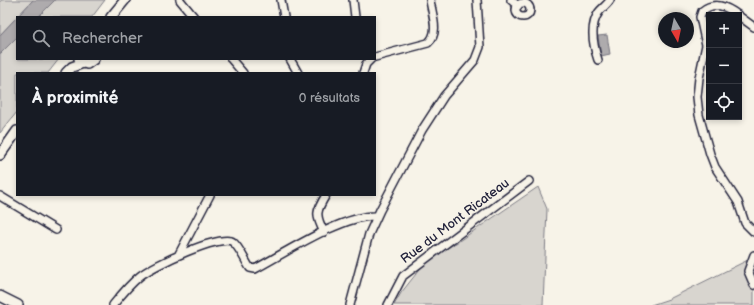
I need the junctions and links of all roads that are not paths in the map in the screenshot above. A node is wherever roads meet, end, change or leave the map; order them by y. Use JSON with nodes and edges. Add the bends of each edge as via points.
{"nodes":[{"id":1,"x":119,"y":0,"type":"edge"},
{"id":2,"x":125,"y":0,"type":"edge"},
{"id":3,"x":180,"y":0,"type":"edge"},
{"id":4,"x":281,"y":0,"type":"edge"},
{"id":5,"x":353,"y":0,"type":"edge"},
{"id":6,"x":430,"y":0,"type":"edge"},
{"id":7,"x":477,"y":0,"type":"edge"},
{"id":8,"x":511,"y":0,"type":"edge"},
{"id":9,"x":610,"y":0,"type":"edge"},
{"id":10,"x":518,"y":6,"type":"dead end"},
{"id":11,"x":732,"y":12,"type":"edge"},
{"id":12,"x":107,"y":16,"type":"edge"},
{"id":13,"x":112,"y":16,"type":"edge"},
{"id":14,"x":193,"y":16,"type":"edge"},
{"id":15,"x":284,"y":16,"type":"edge"},
{"id":16,"x":355,"y":16,"type":"edge"},
{"id":17,"x":742,"y":19,"type":"edge"},
{"id":18,"x":754,"y":27,"type":"edge"},
{"id":19,"x":706,"y":45,"type":"edge"},
{"id":20,"x":706,"y":45,"type":"edge"},
{"id":21,"x":376,"y":57,"type":"edge"},
{"id":22,"x":79,"y":60,"type":"edge"},
{"id":23,"x":93,"y":60,"type":"edge"},
{"id":24,"x":232,"y":60,"type":"edge"},
{"id":25,"x":291,"y":60,"type":"edge"},
{"id":26,"x":598,"y":60,"type":"dead end"},
{"id":27,"x":367,"y":61,"type":"edge"},
{"id":28,"x":62,"y":72,"type":"edge"},
{"id":29,"x":67,"y":72,"type":"edge"},
{"id":30,"x":242,"y":72,"type":"edge"},
{"id":31,"x":297,"y":72,"type":"edge"},
{"id":32,"x":363,"y":72,"type":"edge"},
{"id":33,"x":16,"y":132,"type":"edge"},
{"id":34,"x":0,"y":155,"type":"edge"},
{"id":35,"x":529,"y":181,"type":"dead end"},
{"id":36,"x":0,"y":196,"type":"edge"},
{"id":37,"x":209,"y":196,"type":"edge"},
{"id":38,"x":326,"y":196,"type":"edge"},
{"id":39,"x":377,"y":216,"type":"junction"},
{"id":40,"x":56,"y":230,"type":"dead end"},
{"id":41,"x":324,"y":232,"type":"junction"},
{"id":42,"x":754,"y":232,"type":"edge"},
{"id":43,"x":180,"y":254,"type":"junction"},
{"id":44,"x":754,"y":254,"type":"edge"},
{"id":45,"x":754,"y":285,"type":"edge"},
{"id":46,"x":0,"y":296,"type":"edge"},
{"id":47,"x":18,"y":305,"type":"edge"},
{"id":48,"x":113,"y":305,"type":"edge"},
{"id":49,"x":350,"y":305,"type":"edge"},
{"id":50,"x":388,"y":305,"type":"edge"}],
"edges":[{"from":1,"to":12,"type":"main road"},
{"from":2,"to":13,"type":"main road"},
{"from":3,"to":14,"type":"street"},
{"from":4,"to":15,"type":"street"},
{"from":5,"to":16,"type":"street"},
{"from":6,"to":21,"type":"street","via":[[434,38],[428,43]]},
{"from":7,"to":39,"type":"street","via":[[480,43],[476,60],[444,96],[422,130]]},
{"from":8,"to":10,"type":"street"},
{"from":9,"to":26,"type":"street","via":[[598,13],[594,23],[593,38]]},
{"from":11,"to":19,"type":"street","via":[[722,6],[713,5],[702,11],[700,17]]},
{"from":17,"to":18,"type":"street"},
{"from":20,"to":42,"type":"street","via":[[698,78],[698,105],[710,154],[715,167],[738,202],[745,223]]},
{"from":22,"to":23,"type":"main road","via":[[90,63]]},
{"from":22,"to":28,"type":"main road"},
{"from":22,"to":29,"type":"main road"},
{"from":24,"to":30,"type":"street"},
{"from":25,"to":31,"type":"street"},
{"from":27,"to":32,"type":"street"},
{"from":33,"to":34,"type":"main road"},
{"from":35,"to":50,"type":"street","name":"Rue du Mont Ricateau","via":[[403,276]]},
{"from":36,"to":40,"type":"street"},
{"from":37,"to":43,"type":"street"},
{"from":38,"to":41,"type":"street","via":[[317,213]]},
{"from":39,"to":41,"type":"street","via":[[354,219]]},
{"from":39,"to":49,"type":"street","via":[[369,234]]},
{"from":41,"to":43,"type":"street","via":[[255,269],[250,268],[233,243],[227,240]]},
{"from":43,"to":48,"type":"street","via":[[140,276]]},
{"from":44,"to":45,"type":"street","via":[[748,271]]},
{"from":46,"to":47,"type":"main road"}]}
